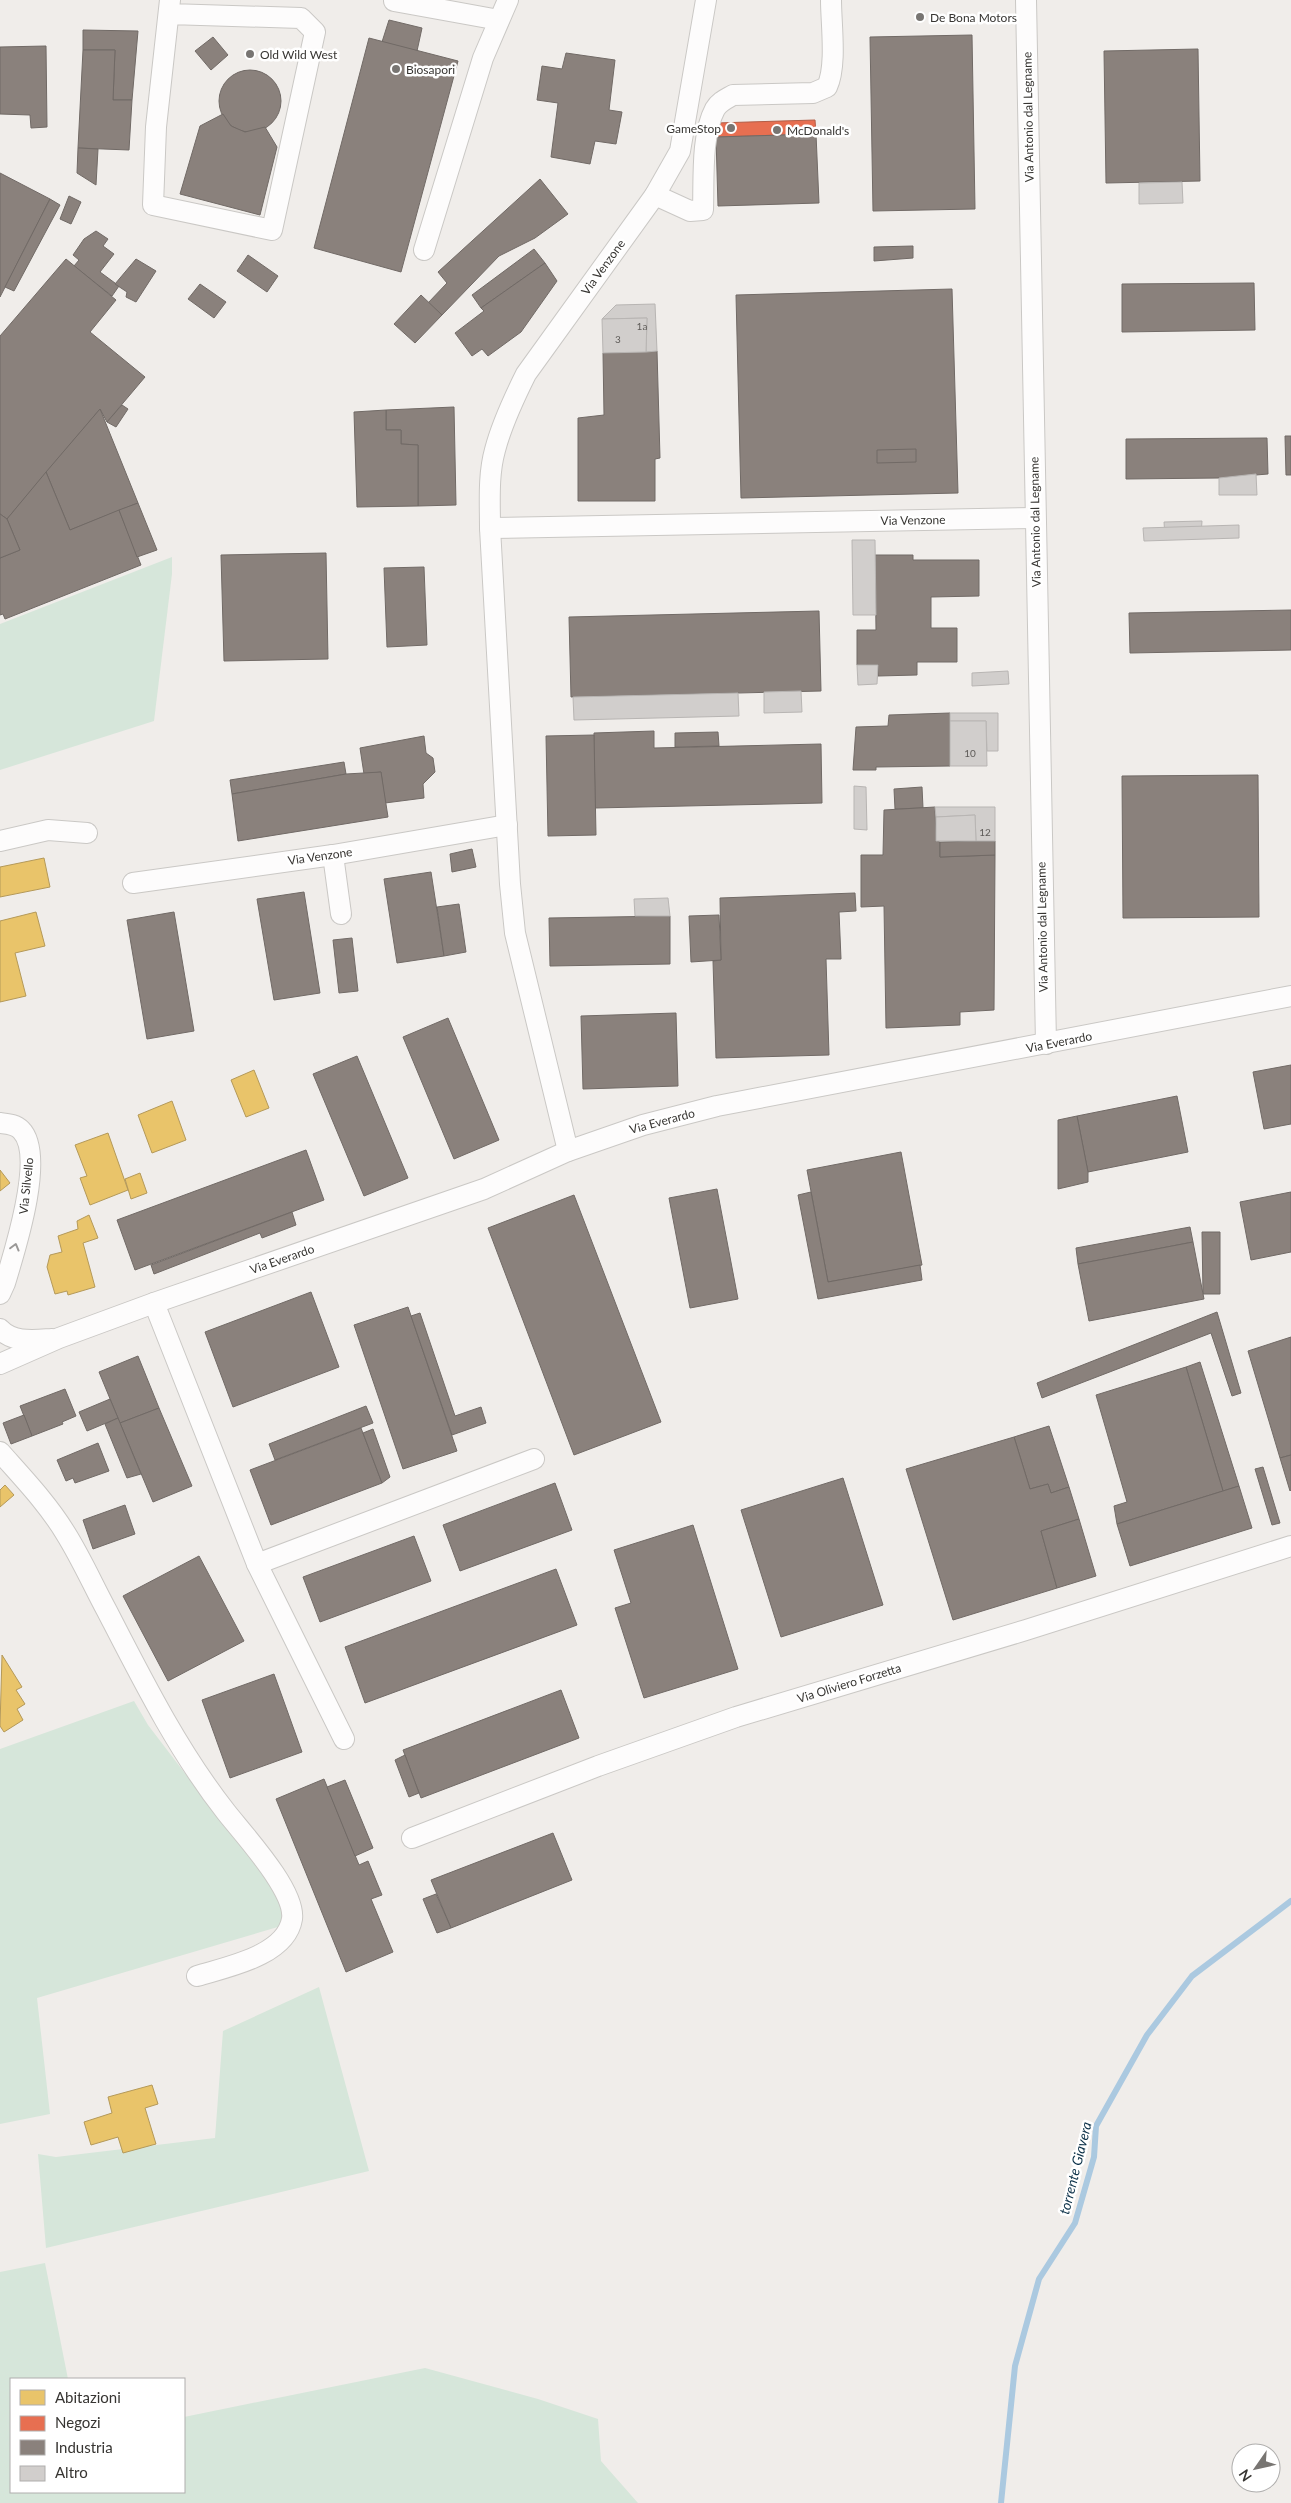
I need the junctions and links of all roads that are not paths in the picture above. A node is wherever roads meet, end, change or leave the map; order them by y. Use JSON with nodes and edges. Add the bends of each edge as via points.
{"nodes":[{"id":1,"x":508,"y":0,"type":"edge"},
{"id":2,"x":706,"y":0,"type":"edge"},
{"id":3,"x":830,"y":0,"type":"edge"},
{"id":4,"x":1026,"y":0,"type":"edge"},
{"id":5,"x":394,"y":1,"type":"edge"},
{"id":6,"x":170,"y":7,"type":"edge"},
{"id":7,"x":499,"y":20,"type":"junction"},
{"id":8,"x":655,"y":195,"type":"junction"},
{"id":9,"x":424,"y":250,"type":"dead end"},
{"id":10,"x":1036,"y":518,"type":"junction"},
{"id":11,"x":490,"y":528,"type":"junction"},
{"id":12,"x":507,"y":826,"type":"junction"},
{"id":13,"x":87,"y":833,"type":"dead end"},
{"id":14,"x":0,"y":841,"type":"edge"},
{"id":15,"x":333,"y":855,"type":"junction"},
{"id":16,"x":133,"y":883,"type":"dead end"},
{"id":17,"x":341,"y":914,"type":"dead end"},
{"id":18,"x":1291,"y":996,"type":"edge"},
{"id":19,"x":1046,"y":1044,"type":"junction"},
{"id":20,"x":0,"y":1123,"type":"edge"},
{"id":21,"x":568,"y":1150,"type":"junction"},
{"id":22,"x":0,"y":1294,"type":"edge"},
{"id":23,"x":154,"y":1303,"type":"junction"},
{"id":24,"x":0,"y":1329,"type":"edge"},
{"id":25,"x":59,"y":1338,"type":"junction"},
{"id":26,"x":0,"y":1364,"type":"edge"},
{"id":27,"x":0,"y":1452,"type":"edge"},
{"id":28,"x":534,"y":1459,"type":"dead end"},
{"id":29,"x":1291,"y":1546,"type":"edge"},
{"id":30,"x":257,"y":1564,"type":"junction"},
{"id":31,"x":344,"y":1739,"type":"dead end"},
{"id":32,"x":412,"y":1838,"type":"dead end"},
{"id":33,"x":197,"y":1976,"type":"dead end"}],
"edges":[{"from":1,"to":7,"type":"street"},
{"from":2,"to":8,"type":"street","name":"Via Venzone","via":[[680,151]]},
{"from":3,"to":8,"type":"street","via":[[832,65],[827,87],[813,93],[733,95],[722,101],[715,109],[707,134],[703,210],[690,211]]},
{"from":4,"to":10,"type":"street","name":"Via Antonio dal Legname"},
{"from":5,"to":7,"type":"street"},
{"from":6,"to":6,"type":"street","via":[[300,18],[315,32],[272,230],[153,206],[156,127]]},
{"from":7,"to":9,"type":"street","via":[[483,58]]},
{"from":8,"to":11,"type":"street","name":"Via Venzone","via":[[522,381],[494,451],[490,478]]},
{"from":10,"to":11,"type":"street","name":"Via Venzone"},
{"from":10,"to":19,"type":"street","name":"Via Antonio dal Legname"},
{"from":11,"to":12,"type":"street","name":"Via Venzone"},
{"from":12,"to":15,"type":"street","name":"Via Venzone"},
{"from":12,"to":21,"type":"street","name":"Via Venzone","via":[[516,933]]},
{"from":13,"to":14,"type":"street","via":[[48,830]]},
{"from":15,"to":16,"type":"street","name":"Via Venzone"},
{"from":15,"to":17,"type":"street"},
{"from":18,"to":19,"type":"street","name":"Via Everardo"},
{"from":19,"to":21,"type":"street","name":"Via Everardo","via":[[718,1106],[643,1125]]},
{"from":22,"to":20,"type":"street","name":"Via Silvello","one_way":true,"via":[[26,1210],[31,1156],[21,1130],[12,1124]]},
{"from":21,"to":23,"type":"street","name":"Via Everardo","via":[[484,1189]]},
{"from":23,"to":25,"type":"street","name":"Via Everardo"},
{"from":23,"to":30,"type":"street"},
{"from":24,"to":25,"type":"street","name":"Via Everardo","via":[[10,1337],[30,1340]]},
{"from":25,"to":26,"type":"street","name":"Via Everardo"},
{"from":27,"to":33,"type":"street","via":[[52,1511],[132,1660],[189,1757],[292,1905],[287,1934],[276,1945],[257,1957]]},
{"from":28,"to":30,"type":"street"},
{"from":29,"to":32,"type":"street","name":"Via Oliviero Forzetta","via":[[736,1717]]},
{"from":30,"to":31,"type":"street"}]}
